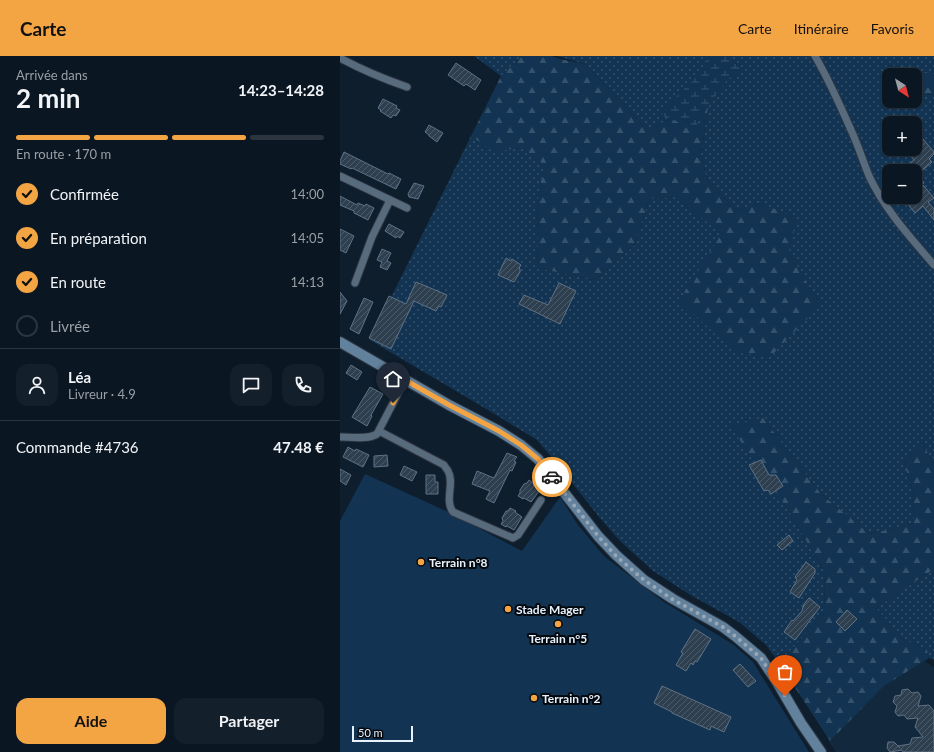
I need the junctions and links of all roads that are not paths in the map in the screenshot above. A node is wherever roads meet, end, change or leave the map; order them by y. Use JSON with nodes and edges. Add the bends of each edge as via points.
{"nodes":[{"id":1,"x":815,"y":56,"type":"edge"},
{"id":2,"x":340,"y":58,"type":"edge"},
{"id":3,"x":407,"y":87,"type":"dead end"},
{"id":4,"x":340,"y":176,"type":"edge"},
{"id":5,"x":390,"y":200,"type":"junction"},
{"id":6,"x":407,"y":208,"type":"dead end"},
{"id":7,"x":934,"y":265,"type":"edge"},
{"id":8,"x":355,"y":283,"type":"dead end"},
{"id":9,"x":340,"y":342,"type":"edge"},
{"id":10,"x":405,"y":380,"type":"junction"},
{"id":11,"x":379,"y":431,"type":"junction"},
{"id":12,"x":340,"y":437,"type":"edge"},
{"id":13,"x":541,"y":500,"type":"dead end"},
{"id":14,"x":821,"y":752,"type":"edge"}],
"edges":[{"from":1,"to":7,"type":"street","via":[[879,194],[900,226]]},
{"from":2,"to":3,"type":"street"},
{"from":4,"to":5,"type":"street"},
{"from":5,"to":6,"type":"street"},
{"from":5,"to":8,"type":"street","via":[[372,237]]},
{"from":9,"to":10,"type":"main road"},
{"from":10,"to":11,"type":"street"},
{"from":10,"to":14,"type":"main road","via":[[521,445],[538,459],[616,556],[644,580],[672,599],[723,627],[761,658]]},
{"from":11,"to":12,"type":"street","via":[[368,437]]},
{"from":11,"to":13,"type":"street","via":[[448,470],[450,504],[454,512],[513,538],[518,535]]}]}
